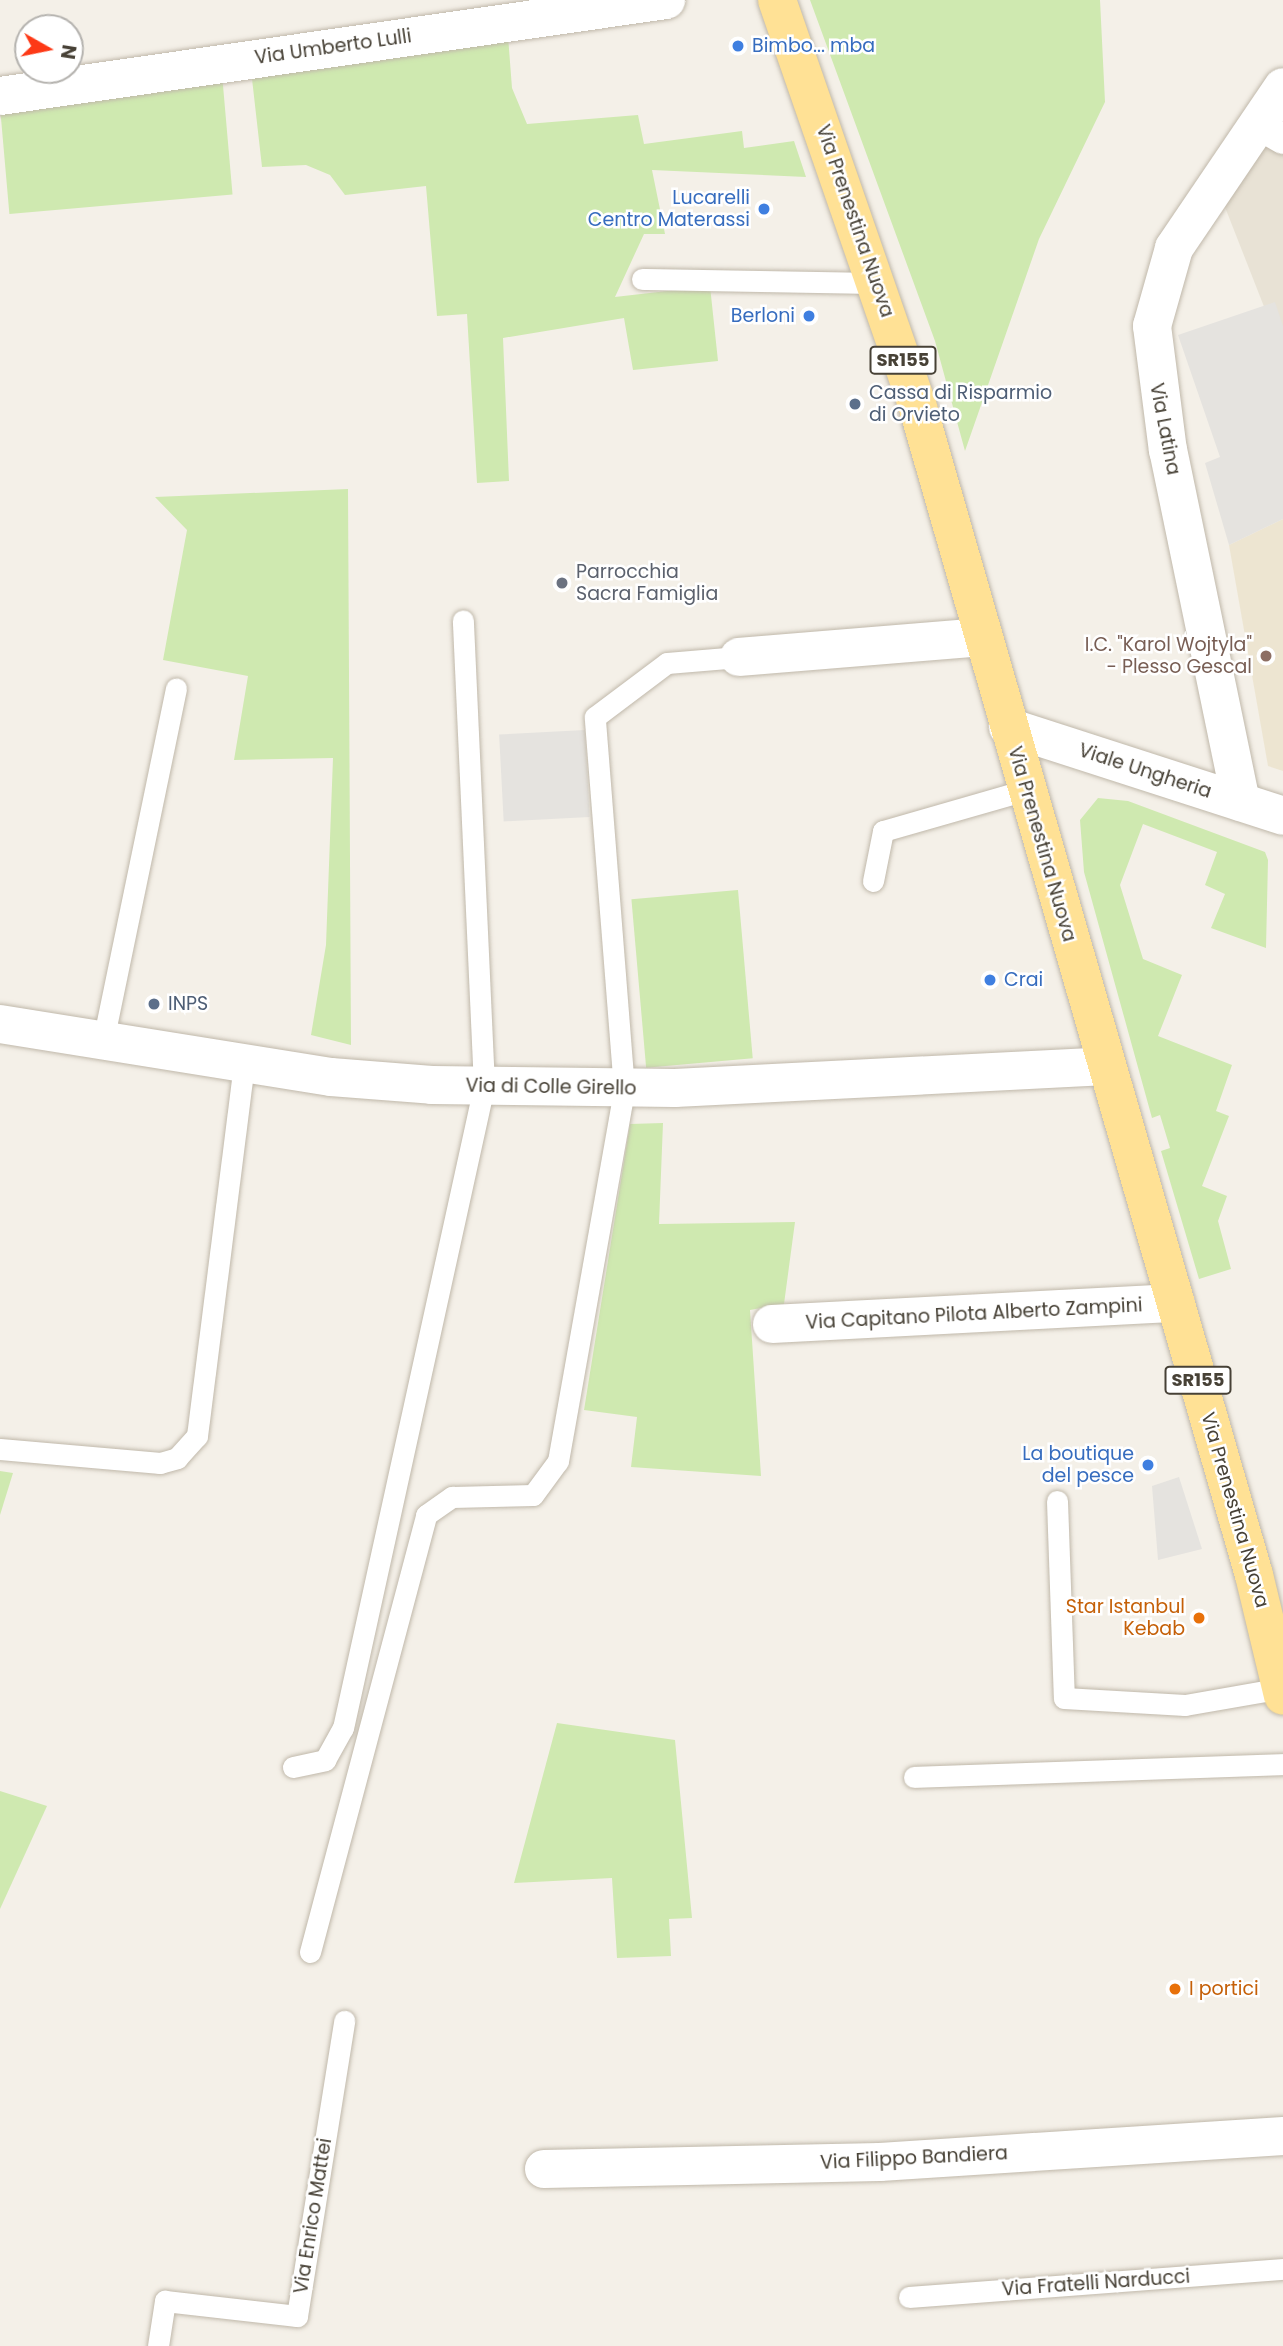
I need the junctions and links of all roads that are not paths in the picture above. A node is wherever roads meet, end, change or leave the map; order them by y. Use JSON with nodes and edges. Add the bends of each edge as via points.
{"nodes":[{"id":1,"x":666,"y":0,"type":"edge"},
{"id":2,"x":777,"y":0,"type":"edge"},
{"id":3,"x":1283,"y":87,"type":"edge"},
{"id":4,"x":0,"y":96,"type":"edge"},
{"id":5,"x":1270,"y":131,"type":"edge"},
{"id":6,"x":642,"y":279,"type":"dead end"},
{"id":7,"x":878,"y":283,"type":"junction"},
{"id":8,"x":463,"y":620,"type":"dead end"},
{"id":9,"x":982,"y":637,"type":"junction"},
{"id":10,"x":739,"y":657,"type":"joint"},
{"id":11,"x":176,"y":688,"type":"dead end"},
{"id":12,"x":1008,"y":727,"type":"junction"},
{"id":13,"x":1026,"y":790,"type":"junction"},
{"id":14,"x":1241,"y":802,"type":"junction"},
{"id":15,"x":1283,"y":816,"type":"edge"},
{"id":16,"x":873,"y":881,"type":"dead end"},
{"id":17,"x":0,"y":1024,"type":"edge"},
{"id":18,"x":103,"y":1041,"type":"junction"},
{"id":19,"x":244,"y":1063,"type":"junction"},
{"id":20,"x":1106,"y":1066,"type":"junction"},
{"id":21,"x":484,"y":1086,"type":"junction"},
{"id":22,"x":624,"y":1089,"type":"junction"},
{"id":23,"x":1175,"y":1303,"type":"junction"},
{"id":24,"x":772,"y":1325,"type":"dead end"},
{"id":25,"x":0,"y":1449,"type":"edge"},
{"id":26,"x":1056,"y":1501,"type":"dead end"},
{"id":27,"x":1282,"y":1692,"type":"edge"},
{"id":28,"x":1283,"y":1764,"type":"edge"},
{"id":29,"x":293,"y":1767,"type":"dead end"},
{"id":30,"x":914,"y":1777,"type":"dead end"},
{"id":31,"x":310,"y":1952,"type":"dead end"},
{"id":32,"x":344,"y":2021,"type":"dead end"},
{"id":33,"x":1283,"y":2136,"type":"edge"},
{"id":34,"x":544,"y":2169,"type":"dead end"},
{"id":35,"x":1283,"y":2269,"type":"edge"},
{"id":36,"x":909,"y":2297,"type":"dead end"},
{"id":37,"x":158,"y":2346,"type":"edge"}],
"edges":[{"from":1,"to":4,"type":"street","name":"Via Umberto Lulli"},
{"from":2,"to":7,"type":"main road","name":"Via Prenestina Nuova","number":"SR155"},
{"from":3,"to":5,"type":"street","name":"Via Latina"},
{"from":5,"to":14,"type":"street","name":"Via Latina","via":[[1174,248],[1158,286],[1152,336],[1168,452]]},
{"from":6,"to":7,"type":"lane"},
{"from":7,"to":9,"type":"main road","name":"Via Prenestina Nuova","number":"SR155"},
{"from":8,"to":21,"type":"lane"},
{"from":9,"to":10,"type":"street"},
{"from":9,"to":12,"type":"main road","name":"Via Prenestina Nuova","number":"SR155"},
{"from":10,"to":22,"type":"lane","via":[[667,663],[595,717]]},
{"from":11,"to":18,"type":"lane"},
{"from":12,"to":13,"type":"main road","name":"Via Prenestina Nuova","number":"SR155"},
{"from":12,"to":14,"type":"street","name":"Viale Ungheria"},
{"from":13,"to":16,"type":"lane","via":[[883,831]]},
{"from":13,"to":20,"type":"main road","name":"Via Prenestina Nuova","number":"SR155"},
{"from":14,"to":15,"type":"street","name":"Viale Ungheria"},
{"from":17,"to":18,"type":"street","name":"Via di Colle Girello"},
{"from":18,"to":19,"type":"street","name":"Via di Colle Girello"},
{"from":19,"to":21,"type":"street","name":"Via di Colle Girello","via":[[367,1081]]},
{"from":19,"to":25,"type":"lane","via":[[205,1402],[189,1448],[177,1458],[142,1463]]},
{"from":20,"to":22,"type":"street","name":"Via di Colle Girello"},
{"from":20,"to":23,"type":"main road","name":"Via Prenestina Nuova","number":"SR155"},
{"from":21,"to":22,"type":"street","name":"Via di Colle Girello"},
{"from":21,"to":29,"type":"lane","via":[[343,1728],[325,1760]]},
{"from":22,"to":31,"type":"lane","via":[[554,1473],[533,1495],[452,1497],[426,1516]]},
{"from":23,"to":24,"type":"street","name":"Via Capitano Pilota Alberto Zampini"},
{"from":23,"to":27,"type":"main road","name":"Via Prenestina Nuova","number":"SR155"},
{"from":26,"to":27,"type":"lane","via":[[1064,1698],[1185,1705]]},
{"from":28,"to":30,"type":"lane"},
{"from":32,"to":37,"type":"lane","name":"Via Enrico Mattei","via":[[297,2316],[165,2301]]},
{"from":33,"to":34,"type":"street","name":"Via Filippo Bandiera","via":[[880,2162]]},
{"from":35,"to":36,"type":"lane","name":"Via Fratelli Narducci"}]}
